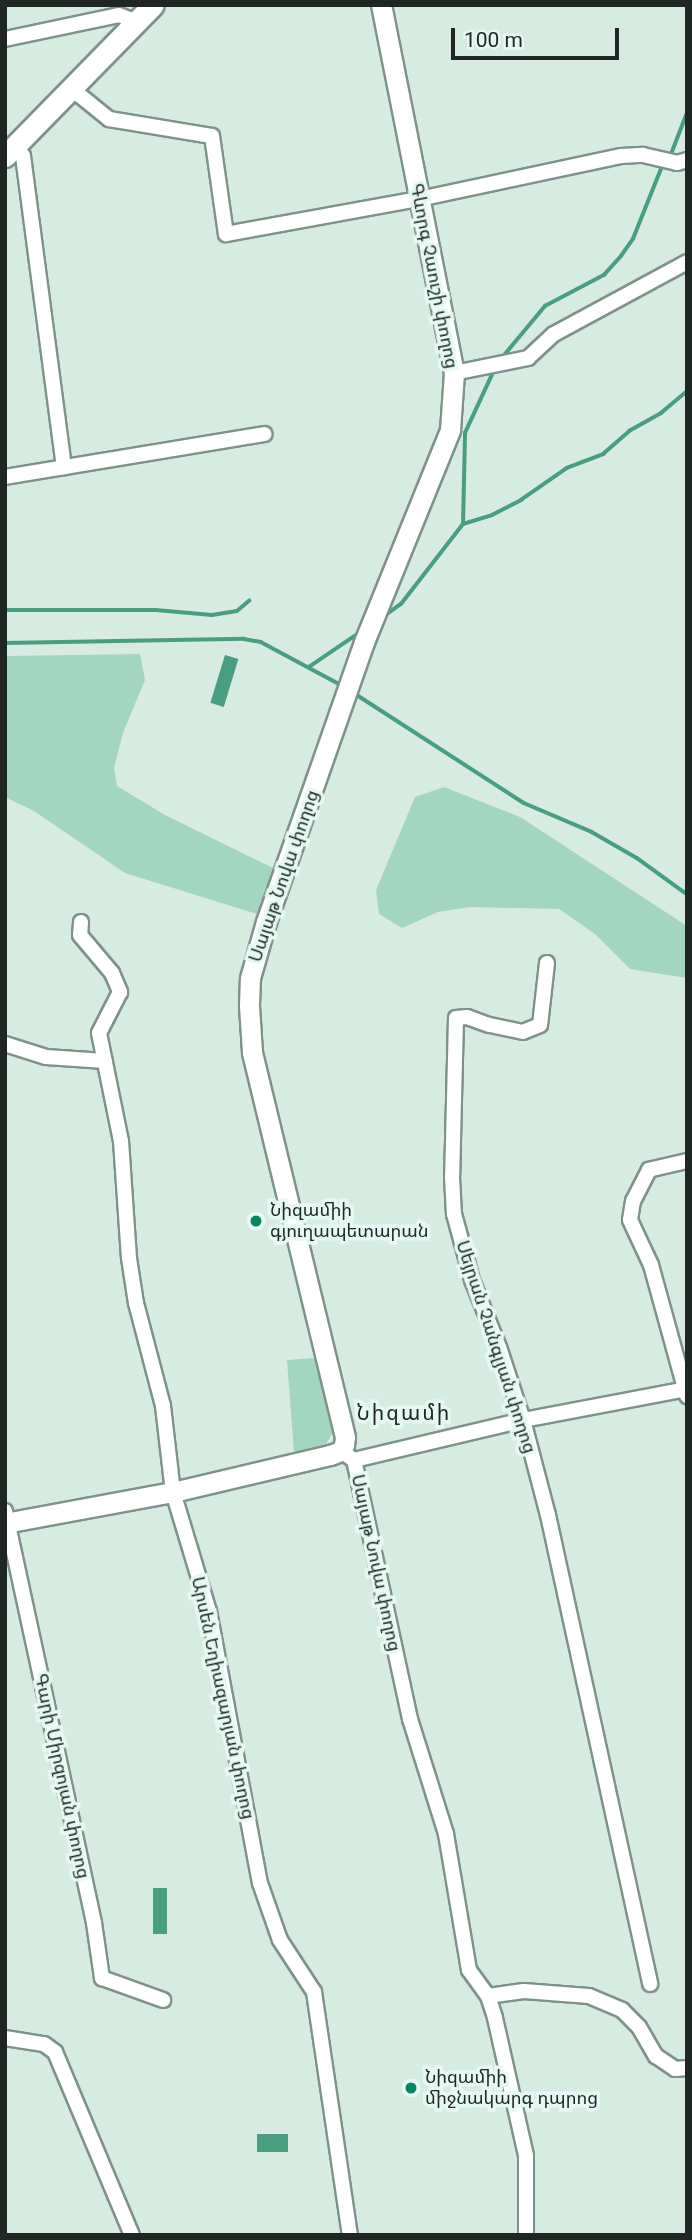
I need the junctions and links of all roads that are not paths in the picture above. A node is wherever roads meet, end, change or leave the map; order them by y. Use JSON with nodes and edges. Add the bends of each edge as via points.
{"nodes":[{"id":1,"x":153,"y":5,"type":"edge"},
{"id":2,"x":381,"y":5,"type":"edge"},
{"id":3,"x":137,"y":22,"type":"junction"},
{"id":4,"x":5,"y":40,"type":"edge"},
{"id":5,"x":72,"y":89,"type":"junction"},
{"id":6,"x":11,"y":150,"type":"edge"},
{"id":7,"x":687,"y":160,"type":"edge"},
{"id":8,"x":419,"y":199,"type":"junction"},
{"id":9,"x":687,"y":262,"type":"edge"},
{"id":10,"x":454,"y":373,"type":"junction"},
{"id":11,"x":264,"y":434,"type":"dead end"},
{"id":12,"x":64,"y":467,"type":"junction"},
{"id":13,"x":5,"y":477,"type":"edge"},
{"id":14,"x":365,"y":642,"type":"joint"},
{"id":15,"x":81,"y":922,"type":"dead end"},
{"id":16,"x":547,"y":963,"type":"dead end"},
{"id":17,"x":5,"y":1044,"type":"edge"},
{"id":18,"x":105,"y":1061,"type":"junction"},
{"id":19,"x":687,"y":1160,"type":"edge"},
{"id":20,"x":686,"y":1391,"type":"edge"},
{"id":21,"x":523,"y":1420,"type":"junction"},
{"id":22,"x":347,"y":1455,"type":"junction"},
{"id":23,"x":173,"y":1492,"type":"junction"},
{"id":24,"x":6,"y":1518,"type":"edge"},
{"id":25,"x":650,"y":1984,"type":"dead end"},
{"id":26,"x":488,"y":1996,"type":"junction"},
{"id":27,"x":163,"y":2000,"type":"dead end"},
{"id":28,"x":5,"y":2038,"type":"edge"},
{"id":29,"x":687,"y":2068,"type":"edge"},
{"id":30,"x":132,"y":2235,"type":"edge"},
{"id":31,"x":350,"y":2235,"type":"edge"},
{"id":32,"x":526,"y":2235,"type":"edge"}],
"edges":[{"from":1,"to":3,"type":"main road"},
{"from":2,"to":8,"type":"main road","name":"Գևորգ Չաուշի փողոց"},
{"from":3,"to":4,"type":"street","via":[[118,15]]},
{"from":3,"to":5,"type":"main road"},
{"from":5,"to":6,"type":"main road"},
{"from":5,"to":8,"type":"street","via":[[109,119],[212,136],[226,234]]},
{"from":6,"to":12,"type":"street","via":[[23,156]]},
{"from":7,"to":8,"type":"street","via":[[677,163],[643,155],[621,156]]},
{"from":8,"to":10,"type":"main road","name":"Գևորգ Չաուշի փողոց"},
{"from":9,"to":10,"type":"street","via":[[554,334],[528,358]]},
{"from":10,"to":14,"type":"main road","name":"Գևորգ Չաուշի փողոց","via":[[450,430]]},
{"from":11,"to":12,"type":"street"},
{"from":12,"to":13,"type":"street"},
{"from":14,"to":22,"type":"main road","name":"Սայաթ Նովա փողոց","via":[[266,922],[250,978],[249,1005],[252,1052]]},
{"from":15,"to":18,"type":"street","name":"Արսեն Եղիազարյան փողոց","via":[[80,935],[112,973],[120,992],[99,1033]]},
{"from":16,"to":21,"type":"street","name":"Սեյրան Չանգլյան փողոց","via":[[540,1025],[523,1032],[456,1017],[454,1214],[472,1280]]},
{"from":17,"to":18,"type":"street","via":[[46,1057]]},
{"from":18,"to":23,"type":"street","name":"Արսեն Եղիազարյան փողոց","via":[[121,1141],[136,1303],[163,1406]]},
{"from":19,"to":20,"type":"street","via":[[649,1170],[633,1200],[630,1220],[651,1265]]},
{"from":20,"to":21,"type":"street"},
{"from":21,"to":22,"type":"street"},
{"from":21,"to":25,"type":"street","name":"Սեյրան Չանգլյան փողոց"},
{"from":22,"to":23,"type":"main road"},
{"from":22,"to":26,"type":"street","name":"Սայաթ Նովա փողոց","via":[[410,1719],[446,1834],[469,1970]]},
{"from":23,"to":24,"type":"main road"},
{"from":23,"to":31,"type":"street","name":"Արսեն Եղիազարյան փողոց","via":[[209,1611],[260,1883],[280,1940],[314,1992]]},
{"from":24,"to":27,"type":"street","name":"Գարի Միրզոյան փողոց","via":[[102,1978]]},
{"from":26,"to":29,"type":"street","via":[[524,1991],[589,1996],[622,2010],[639,2027],[656,2056],[675,2069]]},
{"from":26,"to":32,"type":"street","name":"Սայաթ Նովա փողոց","via":[[526,2156]]},
{"from":28,"to":30,"type":"street","via":[[44,2044],[55,2052]]}]}
